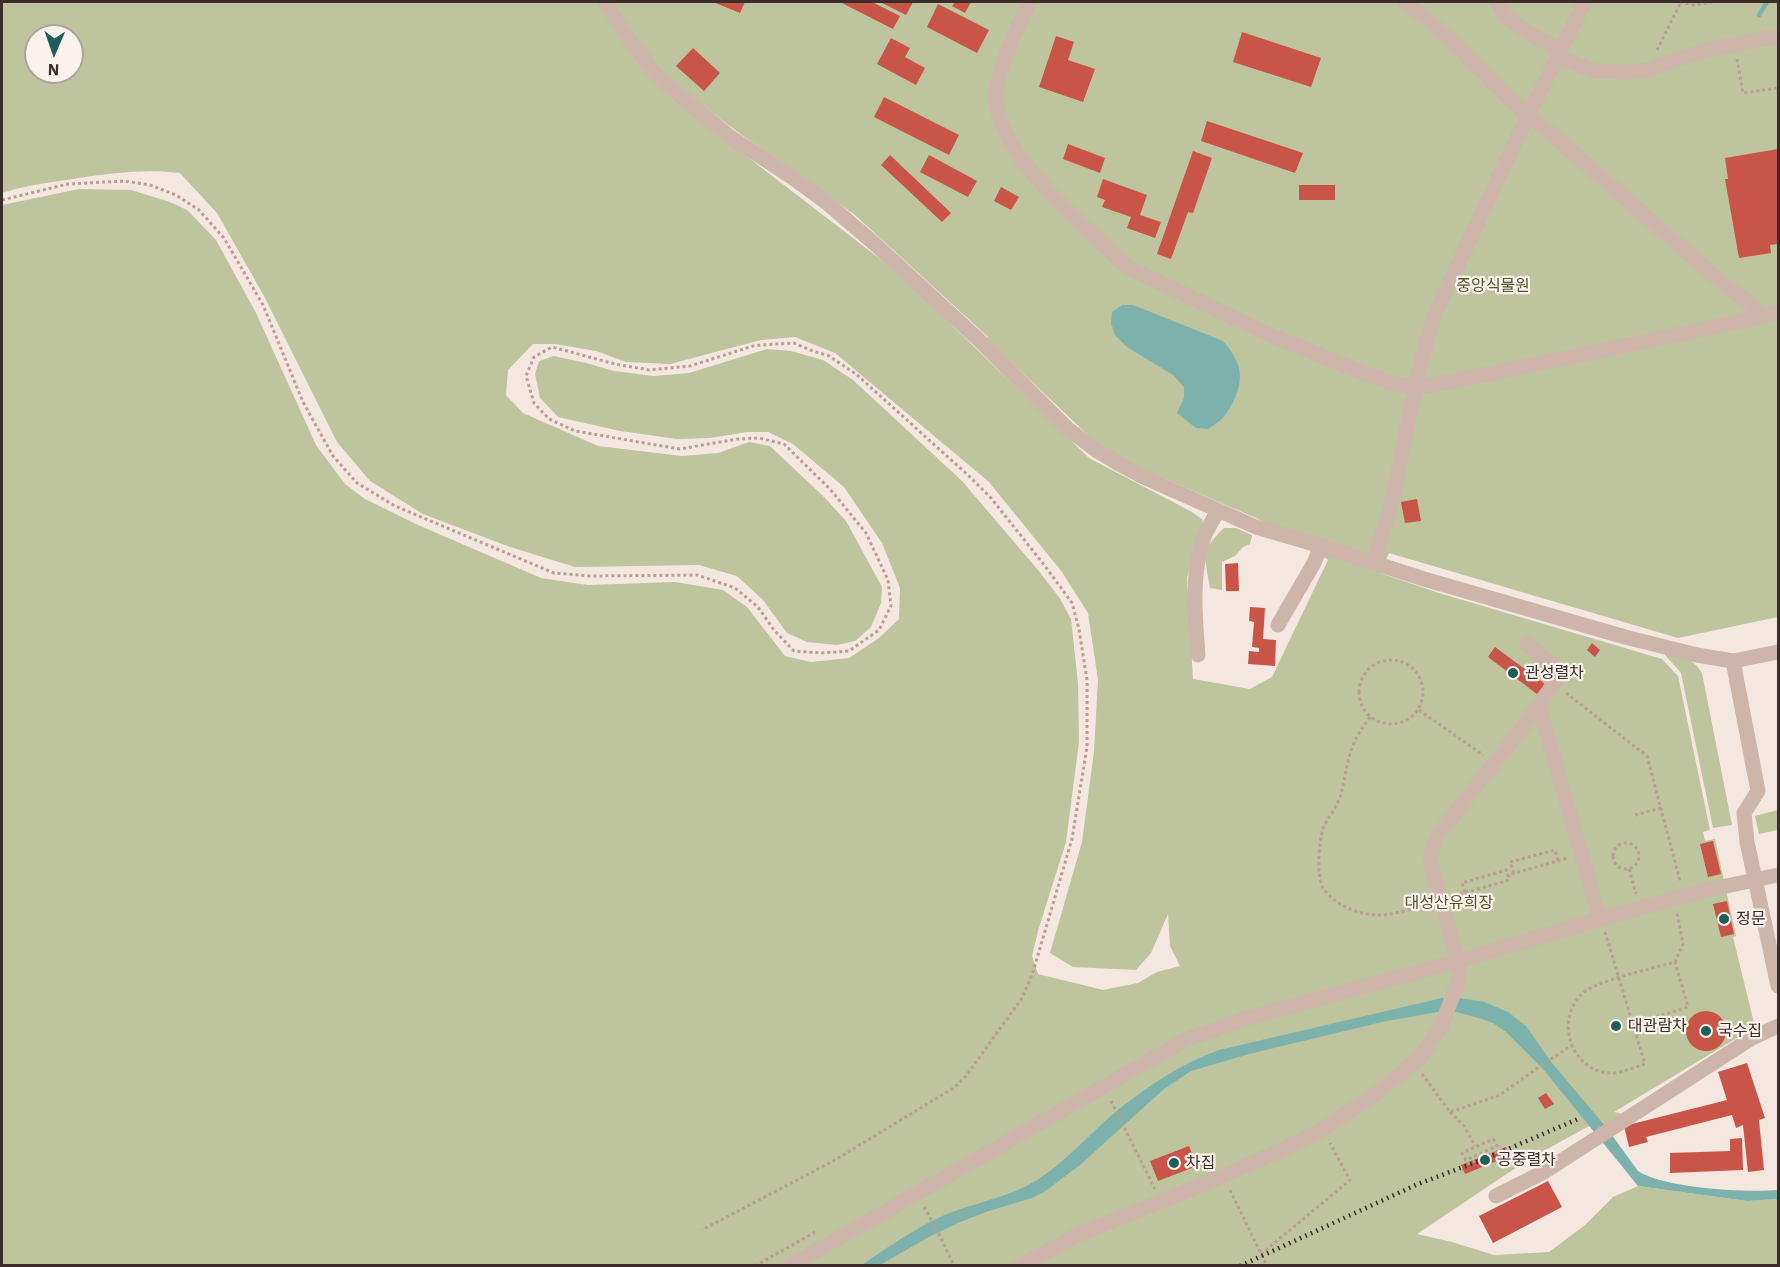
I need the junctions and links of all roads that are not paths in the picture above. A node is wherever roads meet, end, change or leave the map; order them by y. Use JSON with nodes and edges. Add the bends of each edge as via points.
{"nodes":[{"id":1,"x":605,"y":2,"type":"edge"},
{"id":2,"x":1029,"y":2,"type":"edge"},
{"id":3,"x":1405,"y":2,"type":"edge"},
{"id":4,"x":1497,"y":2,"type":"edge"},
{"id":5,"x":1586,"y":2,"type":"edge"},
{"id":6,"x":1779,"y":36,"type":"edge"},
{"id":7,"x":1560,"y":54,"type":"junction"},
{"id":8,"x":1529,"y":117,"type":"junction"},
{"id":9,"x":1771,"y":313,"type":"edge"},
{"id":10,"x":1415,"y":386,"type":"junction"},
{"id":11,"x":1218,"y":511,"type":"junction"},
{"id":12,"x":1321,"y":546,"type":"junction"},
{"id":13,"x":1373,"y":562,"type":"junction"},
{"id":14,"x":1278,"y":625,"type":"dead end"},
{"id":15,"x":1527,"y":644,"type":"dead end"},
{"id":16,"x":1779,"y":652,"type":"edge"},
{"id":17,"x":1198,"y":655,"type":"dead end"},
{"id":18,"x":1733,"y":661,"type":"junction"},
{"id":19,"x":1539,"y":706,"type":"junction"},
{"id":20,"x":1779,"y":875,"type":"edge"},
{"id":21,"x":1755,"y":880,"type":"junction"},
{"id":22,"x":1600,"y":919,"type":"junction"},
{"id":23,"x":1458,"y":962,"type":"junction"},
{"id":24,"x":1779,"y":986,"type":"edge"},
{"id":25,"x":1779,"y":1026,"type":"edge"},
{"id":26,"x":1496,"y":1196,"type":"dead end"},
{"id":27,"x":790,"y":1266,"type":"edge"},
{"id":28,"x":1020,"y":1266,"type":"edge"}],
"edges":[{"from":1,"to":11,"type":"street","via":[[652,70],[674,91],[729,136],[836,210],[987,348],[1068,429],[1126,468]]},
{"from":2,"to":10,"type":"street","via":[[1000,74],[996,96],[1006,136],[1046,189],[1131,269],[1270,335],[1399,385]]},
{"from":3,"to":8,"type":"street"},
{"from":4,"to":7,"type":"street","via":[[1506,17]]},
{"from":5,"to":7,"type":"street"},
{"from":6,"to":7,"type":"street","via":[[1703,51],[1647,70],[1594,70]]},
{"from":7,"to":8,"type":"street"},
{"from":8,"to":9,"type":"street","via":[[1720,281]]},
{"from":8,"to":10,"type":"street","via":[[1435,314]]},
{"from":9,"to":10,"type":"street"},
{"from":10,"to":13,"type":"street","via":[[1391,507]]},
{"from":11,"to":12,"type":"street"},
{"from":11,"to":17,"type":"street","via":[[1204,537],[1197,566]]},
{"from":12,"to":13,"type":"street"},
{"from":12,"to":14,"type":"street"},
{"from":13,"to":18,"type":"street","via":[[1624,637]]},
{"from":15,"to":19,"type":"street","via":[[1561,672]]},
{"from":16,"to":18,"type":"street"},
{"from":18,"to":21,"type":"street","via":[[1758,791],[1744,813]]},
{"from":19,"to":22,"type":"street"},
{"from":19,"to":23,"type":"street","via":[[1432,847],[1431,866]]},
{"from":20,"to":21,"type":"street"},
{"from":21,"to":22,"type":"street"},
{"from":21,"to":24,"type":"street"},
{"from":22,"to":23,"type":"street"},
{"from":23,"to":27,"type":"street","via":[[1244,1019],[1185,1040]]},
{"from":23,"to":28,"type":"street","via":[[1459,979],[1431,1044],[1376,1095],[1281,1150],[1075,1236]]},
{"from":25,"to":26,"type":"street","via":[[1752,1038],[1544,1172]]}]}
